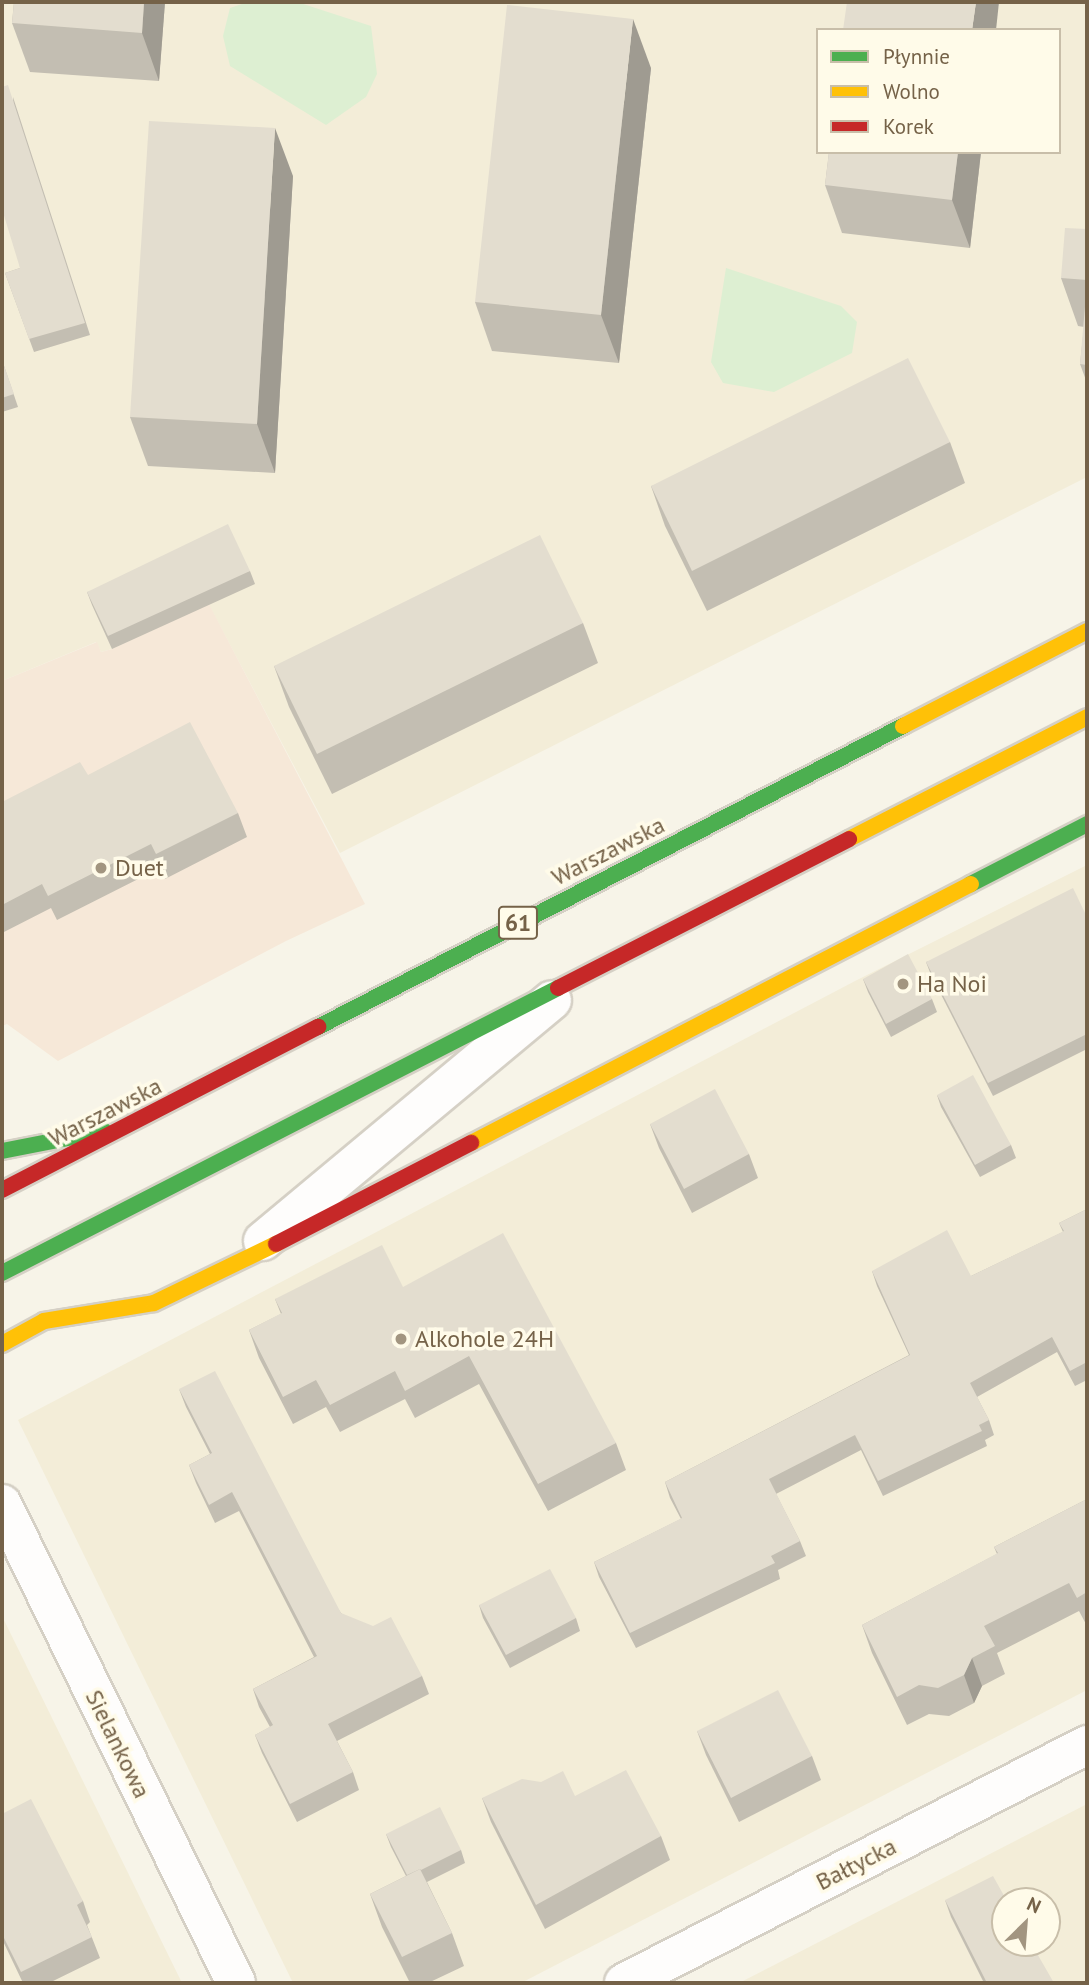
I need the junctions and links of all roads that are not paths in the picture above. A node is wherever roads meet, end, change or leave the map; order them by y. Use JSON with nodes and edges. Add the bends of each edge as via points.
{"nodes":[{"id":1,"x":1087,"y":631,"type":"edge"},
{"id":2,"x":1087,"y":717,"type":"edge"},
{"id":3,"x":1087,"y":824,"type":"edge"},
{"id":4,"x":581,"y":975,"type":"junction"},
{"id":5,"x":127,"y":1126,"type":"junction"},
{"id":6,"x":2,"y":1151,"type":"edge"},
{"id":7,"x":2,"y":1190,"type":"edge"},
{"id":8,"x":231,"y":1268,"type":"junction"},
{"id":9,"x":2,"y":1273,"type":"edge"},
{"id":10,"x":2,"y":1344,"type":"edge"},
{"id":11,"x":2,"y":1504,"type":"edge"},
{"id":12,"x":1087,"y":1745,"type":"edge"},
{"id":13,"x":236,"y":1983,"type":"edge"},
{"id":14,"x":624,"y":1983,"type":"edge"}],
"edges":[{"from":1,"to":5,"type":"main road","name":"Warszawska","number":"61"},
{"from":2,"to":4,"type":"main road"},
{"from":3,"to":8,"type":"main road"},
{"from":4,"to":8,"type":"street"},
{"from":4,"to":9,"type":"main road"},
{"from":5,"to":6,"type":"main road"},
{"from":5,"to":7,"type":"main road","name":"Warszawska","number":"61"},
{"from":8,"to":10,"type":"main road","via":[[154,1303],[44,1321]]},
{"from":11,"to":13,"type":"street","name":"Sielankowa"},
{"from":12,"to":14,"type":"street","name":"Bałtycka"}]}
